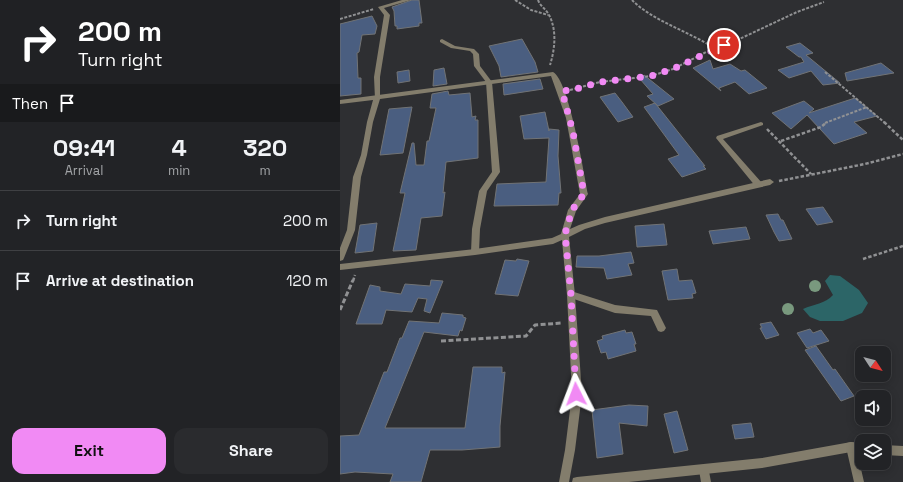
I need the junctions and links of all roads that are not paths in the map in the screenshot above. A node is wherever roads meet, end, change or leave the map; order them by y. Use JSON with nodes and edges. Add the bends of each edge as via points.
{"nodes":[{"id":1,"x":408,"y":0,"type":"edge"},
{"id":2,"x":442,"y":41,"type":"dead end"},
{"id":3,"x":490,"y":82,"type":"junction"},
{"id":4,"x":377,"y":98,"type":"junction"},
{"id":5,"x":340,"y":102,"type":"edge"},
{"id":6,"x":761,"y":124,"type":"road end"},
{"id":7,"x":770,"y":182,"type":"road end"},
{"id":8,"x":759,"y":185,"type":"junction"},
{"id":9,"x":565,"y":234,"type":"junction"},
{"id":10,"x":475,"y":252,"type":"junction"},
{"id":11,"x":340,"y":258,"type":"edge"},
{"id":12,"x":340,"y":266,"type":"edge"},
{"id":13,"x":571,"y":295,"type":"junction"},
{"id":14,"x":661,"y":328,"type":"dead end"},
{"id":15,"x":855,"y":448,"type":"edge"},
{"id":16,"x":891,"y":450,"type":"edge"},
{"id":17,"x":903,"y":451,"type":"edge"},
{"id":18,"x":704,"y":470,"type":"junction"},
{"id":19,"x":858,"y":470,"type":"edge"},
{"id":20,"x":564,"y":482,"type":"edge"},
{"id":21,"x":577,"y":482,"type":"edge"},
{"id":22,"x":706,"y":482,"type":"edge"},
{"id":23,"x":859,"y":482,"type":"edge"}],
"edges":[{"from":1,"to":4,"type":"street","via":[[381,7],[387,15],[377,77]]},
{"from":2,"to":3,"type":"street","via":[[452,47],[472,50],[476,54],[477,66]]},
{"from":3,"to":4,"type":"street"},
{"from":3,"to":9,"type":"street","via":[[553,74],[562,91],[573,132],[584,194],[572,210]]},
{"from":3,"to":10,"type":"street","via":[[496,172],[483,191]]},
{"from":4,"to":5,"type":"street"},
{"from":4,"to":11,"type":"street","via":[[357,177],[352,230]]},
{"from":6,"to":8,"type":"street","via":[[719,138]]},
{"from":7,"to":8,"type":"street"},
{"from":8,"to":9,"type":"street","via":[[605,220]]},
{"from":9,"to":10,"type":"street","via":[[553,241]]},
{"from":9,"to":13,"type":"street"},
{"from":10,"to":12,"type":"street"},
{"from":13,"to":14,"type":"street","via":[[615,309],[654,313]]},
{"from":13,"to":20,"type":"street","via":[[576,394]]},
{"from":15,"to":18,"type":"street"},
{"from":16,"to":17,"type":"street"},
{"from":18,"to":21,"type":"street"},
{"from":18,"to":22,"type":"street"},
{"from":19,"to":23,"type":"street"}]}
